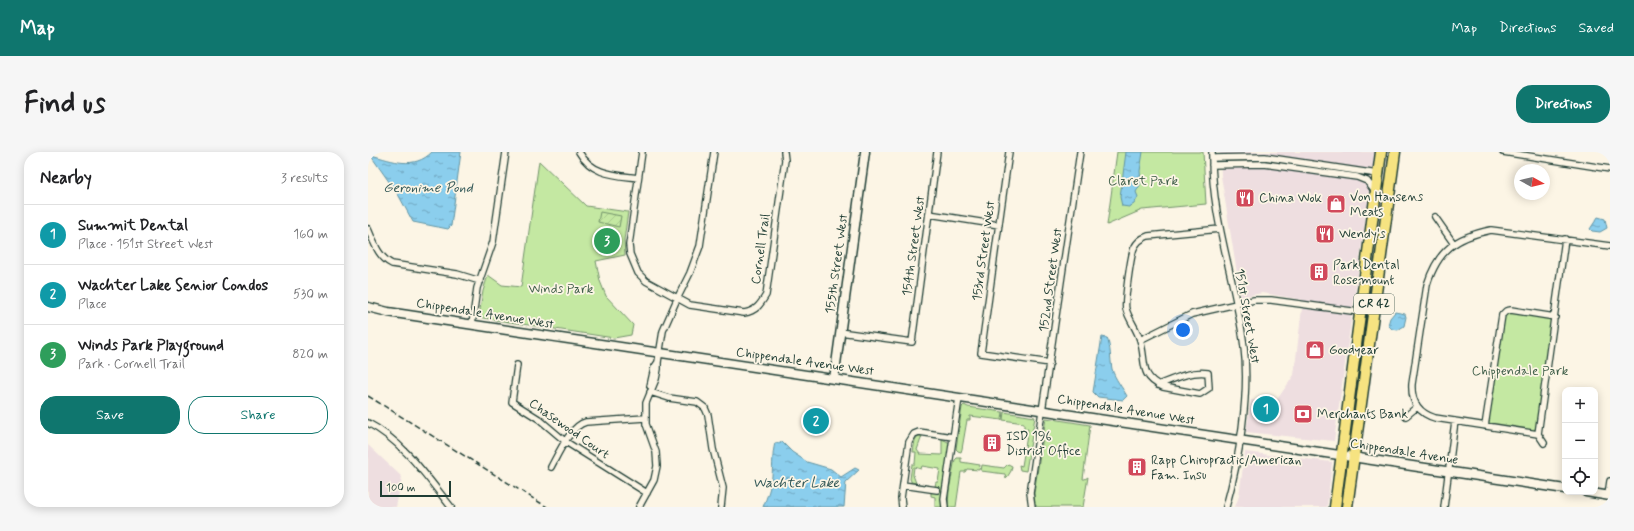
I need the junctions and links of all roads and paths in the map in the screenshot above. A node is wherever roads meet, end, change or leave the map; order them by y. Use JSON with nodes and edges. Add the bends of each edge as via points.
{"nodes":[{"id":1,"x":506,"y":152,"type":"edge"},
{"id":2,"x":580,"y":152,"type":"edge"},
{"id":3,"x":642,"y":152,"type":"edge"},
{"id":4,"x":714,"y":152,"type":"edge"},
{"id":5,"x":784,"y":152,"type":"edge"},
{"id":6,"x":865,"y":152,"type":"edge"},
{"id":7,"x":938,"y":152,"type":"edge"},
{"id":8,"x":1010,"y":152,"type":"edge"},
{"id":9,"x":1080,"y":152,"type":"edge"},
{"id":10,"x":1381,"y":152,"type":"edge"},
{"id":11,"x":1395,"y":152,"type":"edge"},
{"id":12,"x":1503,"y":152,"type":"edge"},
{"id":13,"x":1212,"y":155,"type":"edge"},
{"id":14,"x":1212,"y":165,"type":"junction"},
{"id":15,"x":1610,"y":169,"type":"edge"},
{"id":16,"x":1378,"y":174,"type":"junction"},
{"id":17,"x":638,"y":178,"type":"junction"},
{"id":18,"x":1376,"y":192,"type":"junction"},
{"id":19,"x":929,"y":214,"type":"junction"},
{"id":20,"x":1435,"y":217,"type":"dead end"},
{"id":21,"x":999,"y":225,"type":"junction"},
{"id":22,"x":368,"y":229,"type":"edge"},
{"id":23,"x":1220,"y":229,"type":"junction"},
{"id":24,"x":1565,"y":239,"type":"junction"},
{"id":25,"x":1454,"y":244,"type":"junction"},
{"id":26,"x":1610,"y":246,"type":"edge"},
{"id":27,"x":1380,"y":261,"type":"junction"},
{"id":28,"x":480,"y":281,"type":"junction"},
{"id":29,"x":677,"y":299,"type":"junction"},
{"id":30,"x":1236,"y":304,"type":"junction"},
{"id":31,"x":368,"y":307,"type":"edge"},
{"id":32,"x":1359,"y":312,"type":"junction"},
{"id":33,"x":1555,"y":317,"type":"junction"},
{"id":34,"x":472,"y":324,"type":"junction"},
{"id":35,"x":840,"y":332,"type":"junction"},
{"id":36,"x":1140,"y":340,"type":"junction"},
{"id":37,"x":659,"y":353,"type":"junction"},
{"id":38,"x":1050,"y":363,"type":"junction"},
{"id":39,"x":517,"y":365,"type":"dead end"},
{"id":40,"x":834,"y":379,"type":"junction"},
{"id":41,"x":1158,"y":385,"type":"junction"},
{"id":42,"x":650,"y":392,"type":"junction"},
{"id":43,"x":959,"y":398,"type":"junction"},
{"id":44,"x":1417,"y":407,"type":"junction"},
{"id":45,"x":1042,"y":410,"type":"junction"},
{"id":46,"x":1406,"y":416,"type":"dead end"},
{"id":47,"x":645,"y":418,"type":"junction"},
{"id":48,"x":1455,"y":421,"type":"junction"},
{"id":49,"x":368,"y":423,"type":"edge"},
{"id":50,"x":1485,"y":426,"type":"junction"},
{"id":51,"x":1538,"y":434,"type":"junction"},
{"id":52,"x":953,"y":437,"type":"junction"},
{"id":53,"x":1239,"y":440,"type":"junction"},
{"id":54,"x":566,"y":442,"type":"junction"},
{"id":55,"x":1544,"y":443,"type":"dead end"},
{"id":56,"x":1341,"y":455,"type":"junction"},
{"id":57,"x":1354,"y":457,"type":"junction"},
{"id":58,"x":551,"y":467,"type":"dead end"},
{"id":59,"x":1448,"y":472,"type":"junction"},
{"id":60,"x":1610,"y":481,"type":"edge"},
{"id":61,"x":903,"y":485,"type":"junction"},
{"id":62,"x":1562,"y":489,"type":"edge"},
{"id":63,"x":937,"y":490,"type":"dead end"},
{"id":64,"x":647,"y":493,"type":"junction"},
{"id":65,"x":1598,"y":494,"type":"edge"},
{"id":66,"x":1609,"y":495,"type":"edge"},
{"id":67,"x":450,"y":507,"type":"edge"},
{"id":68,"x":639,"y":507,"type":"edge"},
{"id":69,"x":721,"y":507,"type":"edge"},
{"id":70,"x":902,"y":507,"type":"edge"},
{"id":71,"x":945,"y":507,"type":"edge"},
{"id":72,"x":1032,"y":507,"type":"edge"},
{"id":73,"x":1226,"y":507,"type":"edge"},
{"id":74,"x":1335,"y":507,"type":"edge"},
{"id":75,"x":1347,"y":507,"type":"edge"},
{"id":76,"x":1444,"y":507,"type":"edge"}],
"edges":[{"from":1,"to":28,"type":"street","via":[[493,242]]},
{"from":2,"to":17,"type":"street","via":[[586,162],[603,173]]},
{"from":3,"to":17,"type":"street","name":"Cornell Trail"},
{"from":4,"to":29,"type":"street","via":[[700,246]]},
{"from":5,"to":29,"type":"street","name":"Cornell Trail","via":[[766,295],[758,307],[744,313],[694,306]]},
{"from":6,"to":35,"type":"street","name":"155th Street West"},
{"from":7,"to":19,"type":"street","name":"154th Street West"},
{"from":8,"to":21,"type":"street","name":"153rd Street West"},
{"from":9,"to":38,"type":"street","name":"152nd Street West"},
{"from":10,"to":16,"type":"highway","number":"CR 42"},
{"from":11,"to":27,"type":"highway","number":"CR 42"},
{"from":12,"to":15,"type":"street"},
{"from":13,"to":14,"type":"street","name":"151st Street West"},
{"from":13,"to":16,"type":"street","via":[[1265,157]]},
{"from":14,"to":18,"type":"street","via":[[1264,164],[1357,177],[1367,182]]},
{"from":14,"to":23,"type":"street","name":"151st Street West"},
{"from":16,"to":18,"type":"highway","number":"CR 42"},
{"from":16,"to":27,"type":"highway","via":[[1386,181],[1376,251]]},
{"from":17,"to":29,"type":"street","name":"Cornell Trail","via":[[630,254],[638,273],[646,281]]},
{"from":18,"to":32,"type":"highway","number":"CR 42"},
{"from":19,"to":21,"type":"street"},
{"from":19,"to":35,"type":"street","name":"154th Street West","via":[[912,342]]},
{"from":20,"to":25,"type":"street"},
{"from":21,"to":38,"type":"street","name":"153rd Street West","via":[[981,353]]},
{"from":22,"to":28,"type":"street","via":[[379,253],[389,262],[398,266],[464,276]]},
{"from":23,"to":30,"type":"street","name":"151st Street West"},
{"from":23,"to":36,"type":"street","via":[[1148,236],[1136,244],[1126,304]]},
{"from":24,"to":25,"type":"street","via":[[1491,230],[1473,234]]},
{"from":24,"to":26,"type":"street"},
{"from":24,"to":33,"type":"street"},
{"from":25,"to":44,"type":"street","via":[[1439,258],[1426,285],[1412,384]]},
{"from":27,"to":57,"type":"highway","number":"CR 42"},
{"from":28,"to":34,"type":"street"},
{"from":29,"to":37,"type":"street","via":[[663,331]]},
{"from":30,"to":32,"type":"street","via":[[1266,300]]},
{"from":30,"to":36,"type":"street","via":[[1192,314]]},
{"from":30,"to":53,"type":"street","name":"151st Street West","via":[[1246,368],[1245,400]]},
{"from":31,"to":34,"type":"street","name":"Chippendale Avenue West"},
{"from":32,"to":56,"type":"highway","number":"CR 42"},
{"from":33,"to":50,"type":"street","via":[[1511,310],[1502,315]]},
{"from":33,"to":51,"type":"street"},
{"from":34,"to":37,"type":"street","name":"Chippendale Avenue West"},
{"from":35,"to":40,"type":"street","name":"155th Street West"},
{"from":36,"to":41,"type":"street","via":[[1145,371]]},
{"from":37,"to":40,"type":"street","name":"Chippendale Avenue West"},
{"from":37,"to":42,"type":"street","via":[[656,379]]},
{"from":38,"to":45,"type":"street","name":"152nd Street West"},
{"from":39,"to":54,"type":"street","name":"Chasewood Court","via":[[512,402],[539,419]]},
{"from":40,"to":43,"type":"street","name":"Chippendale Avenue West"},
{"from":41,"to":41,"type":"street","via":[[1200,394],[1209,388],[1208,373],[1201,372]]},
{"from":42,"to":47,"type":"street"},
{"from":42,"to":69,"type":"street","via":[[697,402],[705,408],[723,488]]},
{"from":43,"to":45,"type":"street","name":"Chippendale Avenue West"},
{"from":43,"to":52,"type":"street"},
{"from":44,"to":46,"type":"street"},
{"from":44,"to":48,"type":"street","via":[[1429,416]]},
{"from":45,"to":53,"type":"street","name":"Chippendale Avenue West"},
{"from":45,"to":72,"type":"street","name":"152nd Street West","via":[[1030,493]]},
{"from":47,"to":54,"type":"street","via":[[582,423],[573,430]]},
{"from":47,"to":64,"type":"street","via":[[657,461],[656,476]]},
{"from":48,"to":50,"type":"street"},
{"from":48,"to":59,"type":"street"},
{"from":49,"to":67,"type":"street","via":[[386,434],[401,449]]},
{"from":50,"to":51,"type":"street"},
{"from":51,"to":55,"type":"street"},
{"from":52,"to":61,"type":"street","via":[[922,432],[914,434],[909,442]]},
{"from":52,"to":71,"type":"street"},
{"from":53,"to":56,"type":"street","name":"Chippendale Avenue"},
{"from":53,"to":73,"type":"street","name":"151st Street West"},
{"from":54,"to":58,"type":"street"},
{"from":54,"to":64,"type":"street","name":"Chasewood Court"},
{"from":56,"to":57,"type":"street","name":"Chippendale Avenue"},
{"from":56,"to":74,"type":"highway","number":"CR 42"},
{"from":57,"to":59,"type":"street","name":"Chippendale Avenue"},
{"from":57,"to":75,"type":"highway","number":"CR 42"},
{"from":59,"to":62,"type":"street","name":"Chippendale Avenue"},
{"from":59,"to":76,"type":"street"},
{"from":60,"to":66,"type":"street"},
{"from":61,"to":63,"type":"street"},
{"from":61,"to":70,"type":"street"},
{"from":64,"to":68,"type":"street"},
{"from":65,"to":66,"type":"street"}]}
